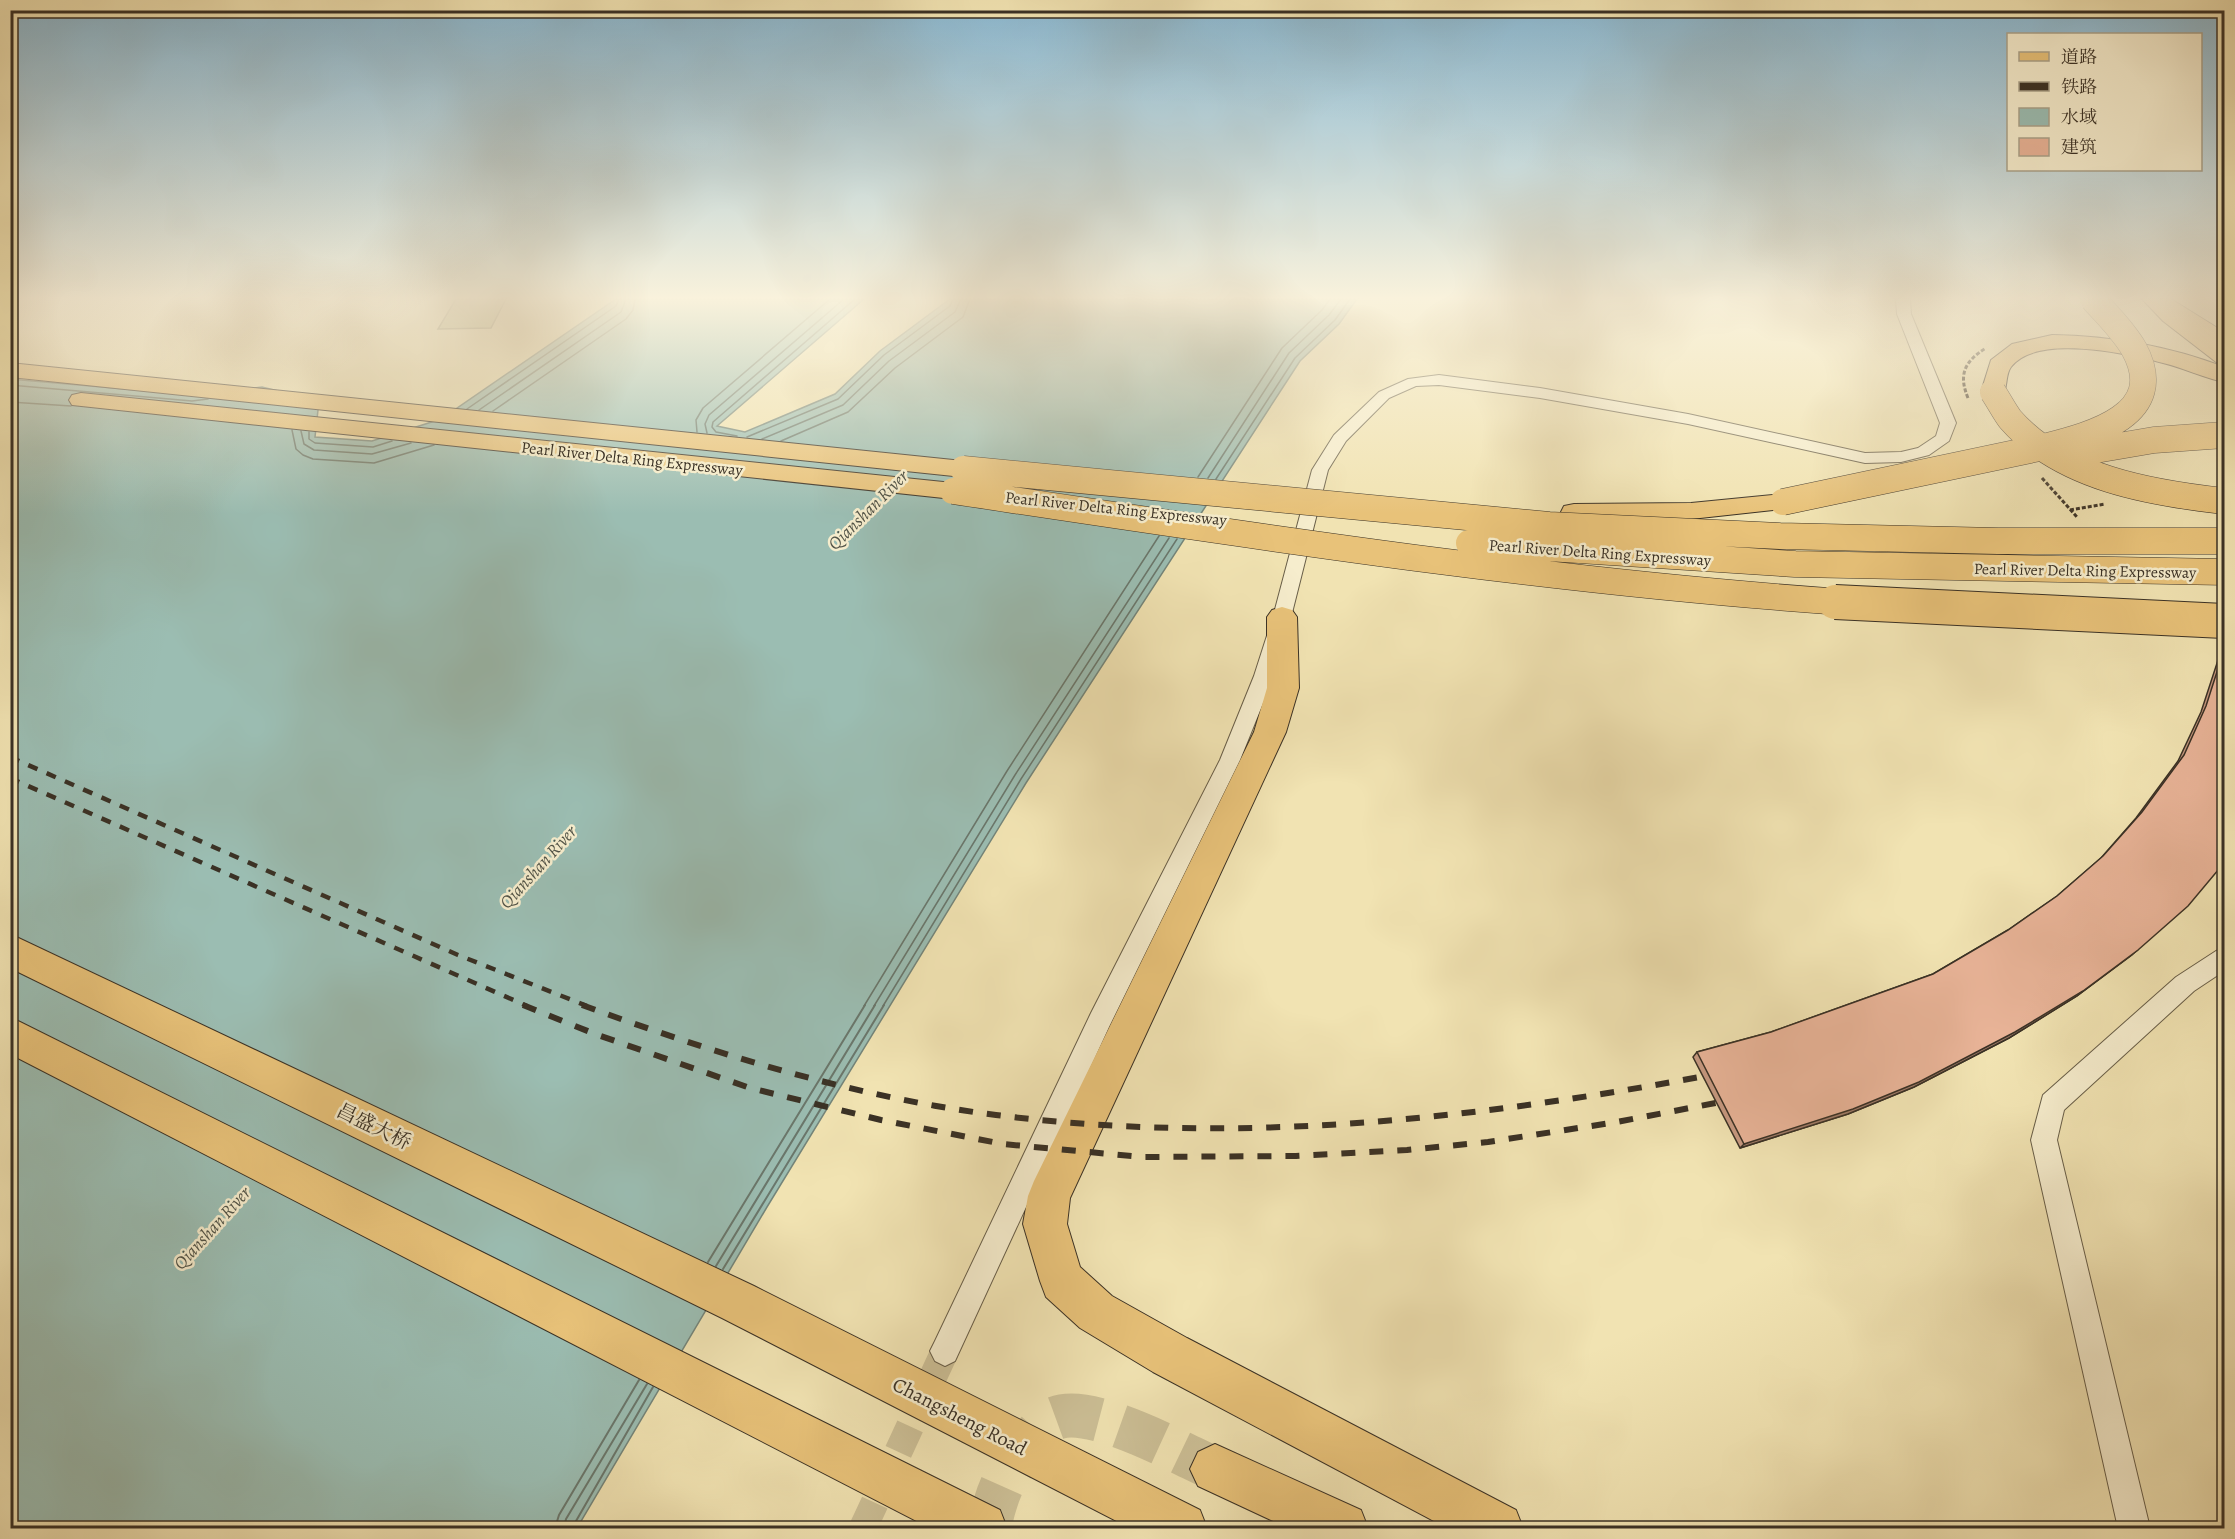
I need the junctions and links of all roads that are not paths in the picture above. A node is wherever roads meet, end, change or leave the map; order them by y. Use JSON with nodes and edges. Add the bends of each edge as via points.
{"nodes":[{"id":1,"x":17,"y":371,"type":"edge"},
{"id":2,"x":1928,"y":371,"type":"edge"},
{"id":3,"x":1995,"y":371,"type":"edge"},
{"id":4,"x":2142,"y":371,"type":"edge"},
{"id":5,"x":10,"y":393,"type":"edge"},
{"id":6,"x":2224,"y":435,"type":"edge"},
{"id":7,"x":958,"y":480,"type":"junction"},
{"id":8,"x":2224,"y":501,"type":"edge"},
{"id":9,"x":1574,"y":512,"type":"junction"},
{"id":10,"x":2224,"y":541,"type":"edge"},
{"id":11,"x":1703,"y":559,"type":"junction"},
{"id":12,"x":2224,"y":572,"type":"edge"},
{"id":13,"x":2224,"y":593,"type":"edge"},
{"id":14,"x":1282,"y":617,"type":"junction"},
{"id":15,"x":2224,"y":621,"type":"edge"},
{"id":16,"x":10,"y":950,"type":"edge"},
{"id":17,"x":2224,"y":958,"type":"edge"},
{"id":18,"x":10,"y":1034,"type":"edge"},
{"id":19,"x":738,"y":1302,"type":"joint"},
{"id":20,"x":945,"y":1351,"type":"tunnel mouth"},
{"id":21,"x":1215,"y":1469,"type":"tunnel mouth"},
{"id":22,"x":982,"y":1528,"type":"edge"},
{"id":23,"x":1182,"y":1528,"type":"edge"},
{"id":24,"x":1343,"y":1528,"type":"edge"},
{"id":25,"x":1498,"y":1528,"type":"edge"},
{"id":26,"x":2134,"y":1528,"type":"edge"}],
"edges":[{"from":1,"to":7,"type":"main road","name":"Pearl River Delta Ring Expressway"},
{"from":2,"to":14,"type":"street","via":[[1948,423],[1943,438],[1923,452],[1865,458],[1688,419],[1540,393],[1439,380],[1413,382],[1384,395],[1340,438],[1320,470]]},
{"from":3,"to":8,"type":"main road","bridge":true,"via":[[1993,392],[2006,415],[2069,462],[2142,488]]},
{"from":4,"to":9,"type":"main road","bridge":true,"via":[[2142,394],[2120,420],[2044,447],[1783,502],[1691,511]]},
{"from":5,"to":7,"type":"main road","name":"Pearl River Delta Ring Expressway"},
{"from":6,"to":9,"type":"main road","bridge":true,"via":[[2109,447],[1879,495],[1791,508],[1707,516]]},
{"from":7,"to":9,"type":"main road","bridge":true},
{"from":7,"to":10,"type":"main road","name":"Pearl River Delta Ring Expressway","bridge":true,"via":[[1549,525],[1792,537]]},
{"from":7,"to":11,"type":"main road","name":"Pearl River Delta Ring Expressway","bridge":true,"via":[[1481,544]]},
{"from":7,"to":15,"type":"main road","bridge":true,"via":[[1258,537],[1636,583],[1807,600]]},
{"from":11,"to":12,"type":"main road","name":"Pearl River Delta Ring Expressway","bridge":true,"via":[[1969,569]]},
{"from":11,"to":13,"type":"main road","bridge":true,"via":[[2041,587]]},
{"from":14,"to":20,"type":"street","via":[[1264,676],[1230,760],[1100,1021]]},
{"from":14,"to":25,"type":"main road","via":[[1283,688],[1270,732],[1049,1196],[1045,1224],[1062,1281],[1096,1312]]},
{"from":16,"to":19,"type":"main road","name":"昌盛大桥"},
{"from":17,"to":26,"type":"street","via":[[2185,984],[2052,1104],[2044,1140]]},
{"from":18,"to":22,"type":"main road"},
{"from":19,"to":23,"type":"main road","name":"Changsheng Road"},
{"from":21,"to":24,"type":"main road"}]}
